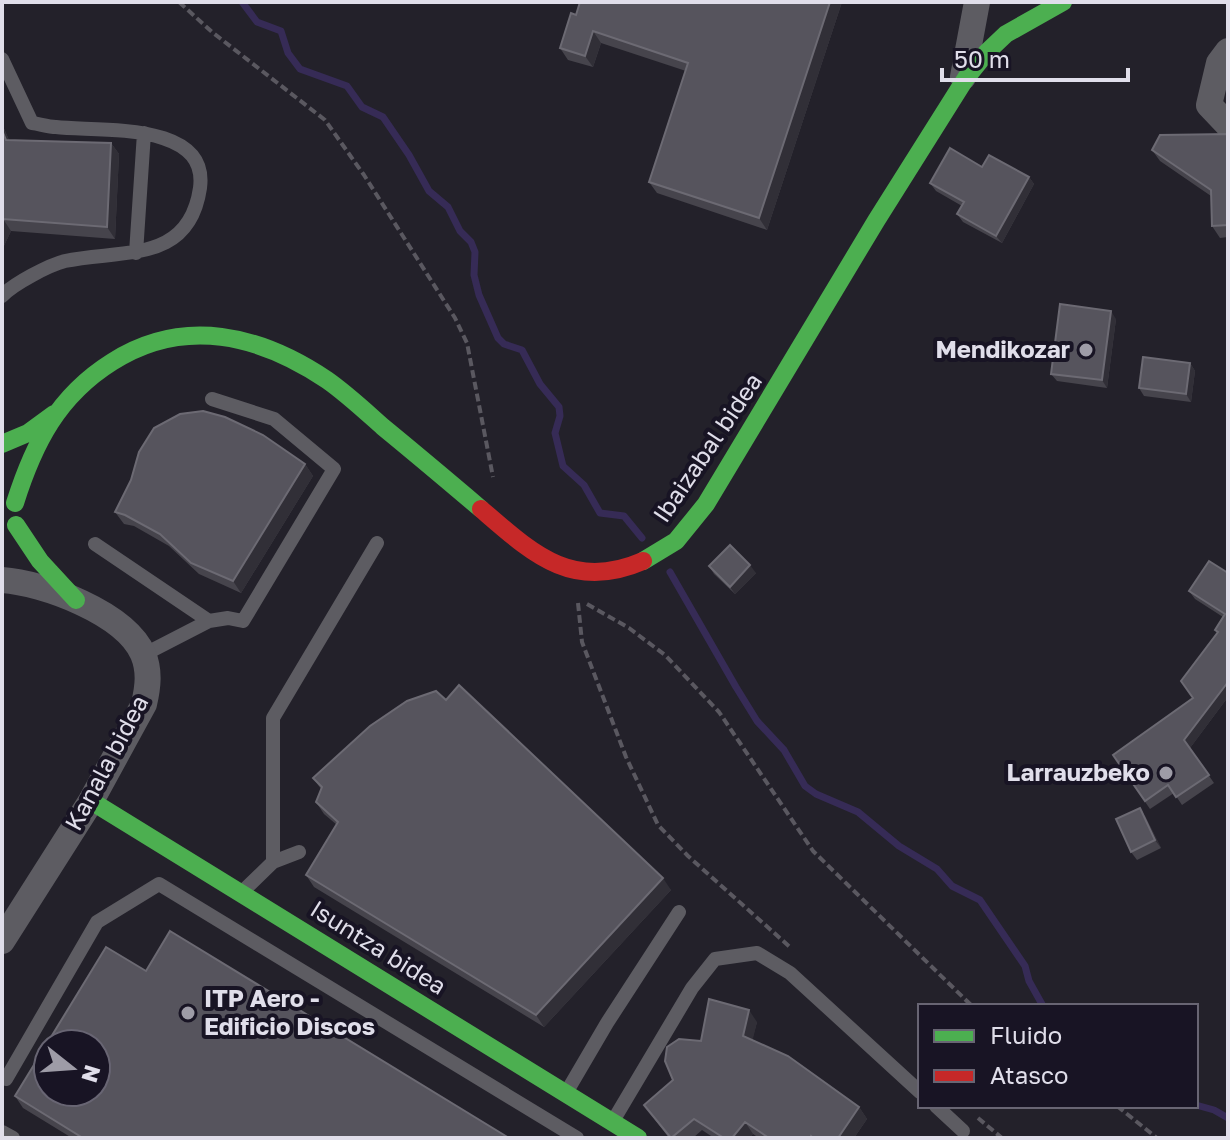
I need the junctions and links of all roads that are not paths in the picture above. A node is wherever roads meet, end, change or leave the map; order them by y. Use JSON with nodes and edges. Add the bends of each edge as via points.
{"nodes":[{"id":1,"x":977,"y":2,"type":"edge"},
{"id":2,"x":1048,"y":4,"type":"edge"},
{"id":3,"x":1228,"y":51,"type":"edge"},
{"id":4,"x":2,"y":59,"type":"edge"},
{"id":5,"x":962,"y":85,"type":"junction"},
{"id":6,"x":1228,"y":125,"type":"edge"},
{"id":7,"x":144,"y":133,"type":"junction"},
{"id":8,"x":136,"y":253,"type":"junction"},
{"id":9,"x":2,"y":296,"type":"edge"},
{"id":10,"x":212,"y":399,"type":"dead end"},
{"id":11,"x":62,"y":407,"type":"junction"},
{"id":12,"x":2,"y":444,"type":"edge"},
{"id":13,"x":2,"y":478,"type":"edge"},
{"id":14,"x":15,"y":503,"type":"junction"},
{"id":15,"x":16,"y":525,"type":"junction"},
{"id":16,"x":377,"y":543,"type":"dead end"},
{"id":17,"x":95,"y":544,"type":"dead end"},
{"id":18,"x":12,"y":547,"type":"dead end"},
{"id":19,"x":2,"y":580,"type":"edge"},
{"id":20,"x":76,"y":600,"type":"junction"},
{"id":21,"x":209,"y":621,"type":"junction"},
{"id":22,"x":143,"y":655,"type":"junction"},
{"id":23,"x":91,"y":801,"type":"junction"},
{"id":24,"x":299,"y":852,"type":"dead end"},
{"id":25,"x":273,"y":862,"type":"junction"},
{"id":26,"x":242,"y":892,"type":"junction"},
{"id":27,"x":679,"y":912,"type":"dead end"},
{"id":28,"x":2,"y":941,"type":"edge"},
{"id":29,"x":3,"y":1081,"type":"edge"},
{"id":30,"x":918,"y":1090,"type":"edge"},
{"id":31,"x":566,"y":1093,"type":"junction"},
{"id":32,"x":938,"y":1108,"type":"edge"},
{"id":33,"x":613,"y":1122,"type":"junction"},
{"id":34,"x":963,"y":1131,"type":"dead end"},
{"id":35,"x":2,"y":1132,"type":"edge"},
{"id":36,"x":13,"y":1138,"type":"edge"},
{"id":37,"x":577,"y":1138,"type":"edge"},
{"id":38,"x":638,"y":1138,"type":"edge"}],
"edges":[{"from":1,"to":5,"type":"street"},
{"from":2,"to":5,"type":"street","name":"Ibaizabal bidea","via":[[996,42]]},
{"from":3,"to":6,"type":"street","via":[[1219,63],[1209,105]]},
{"from":4,"to":7,"type":"lane","via":[[32,123]]},
{"from":5,"to":11,"type":"street","name":"Ibaizabal bidea","via":[[696,518],[674,543],[614,570],[585,572],[546,560],[329,381],[257,344],[212,334],[170,335],[131,348],[80,384]]},
{"from":7,"to":8,"type":"lane"},
{"from":7,"to":8,"type":"lane","via":[[191,153],[201,176],[197,204],[184,229],[163,244]]},
{"from":8,"to":9,"type":"lane","via":[[63,262]]},
{"from":10,"to":21,"type":"lane","via":[[274,419],[334,469],[243,621]]},
{"from":11,"to":12,"type":"street","name":"Ibaizabal bidea","via":[[28,433]]},
{"from":11,"to":14,"type":"street","name":"Ibaizabal bidea","via":[[33,453]]},
{"from":13,"to":14,"type":"street"},
{"from":14,"to":15,"type":"street"},
{"from":15,"to":18,"type":"street"},
{"from":15,"to":20,"type":"street"},
{"from":16,"to":25,"type":"lane","via":[[273,718]]},
{"from":17,"to":21,"type":"lane"},
{"from":19,"to":20,"type":"street"},
{"from":20,"to":22,"type":"street","via":[[126,631]]},
{"from":21,"to":22,"type":"lane"},
{"from":22,"to":23,"type":"street","name":"Kanala bidea","via":[[148,671],[144,704]]},
{"from":23,"to":26,"type":"street","name":"Isuntza bidea"},
{"from":23,"to":28,"type":"street","name":"Kanala bidea"},
{"from":24,"to":25,"type":"lane"},
{"from":25,"to":26,"type":"lane"},
{"from":26,"to":31,"type":"street","name":"Isuntza bidea"},
{"from":27,"to":31,"type":"lane"},
{"from":29,"to":37,"type":"lane","via":[[97,922],[159,884]]},
{"from":30,"to":33,"type":"lane","via":[[790,973],[757,953],[715,959],[692,988]]},
{"from":31,"to":33,"type":"street","name":"Isuntza bidea"},
{"from":32,"to":34,"type":"lane"},
{"from":33,"to":38,"type":"street","name":"Isuntza bidea"},
{"from":35,"to":36,"type":"lane"}]}
